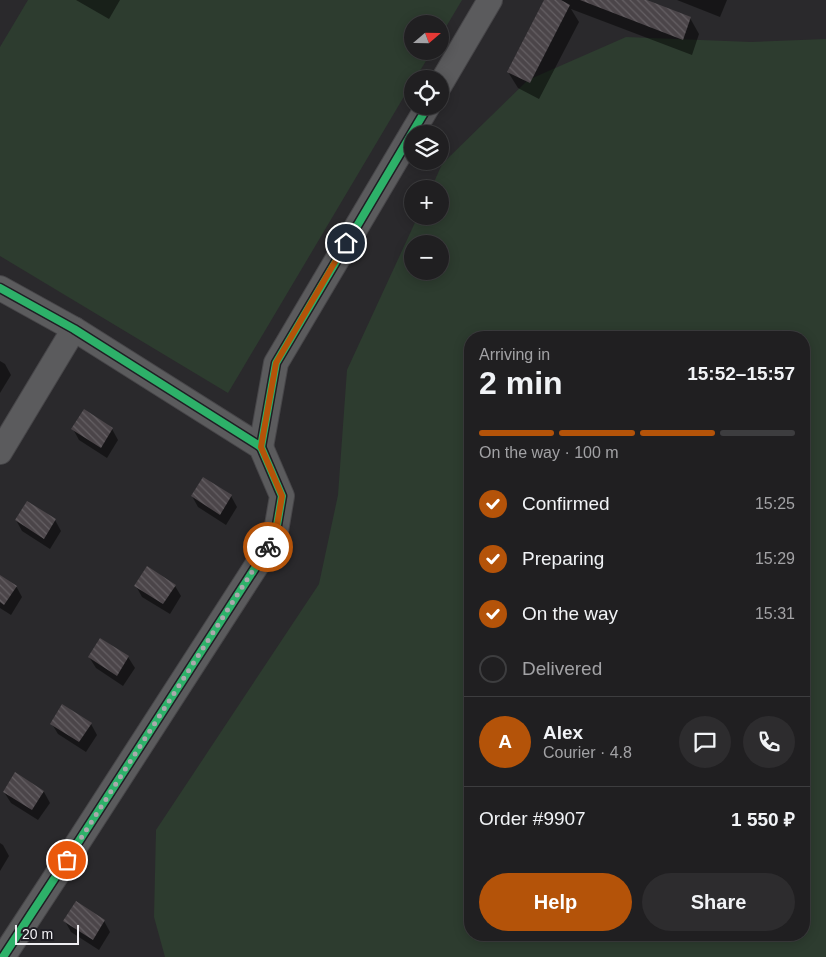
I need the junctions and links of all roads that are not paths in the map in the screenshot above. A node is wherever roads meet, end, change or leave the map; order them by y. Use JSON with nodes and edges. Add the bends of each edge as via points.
{"nodes":[{"id":1,"x":490,"y":0,"type":"edge"},
{"id":2,"x":449,"y":70,"type":"edge"},
{"id":3,"x":423,"y":115,"type":"edge"},
{"id":4,"x":0,"y":288,"type":"edge"},
{"id":5,"x":74,"y":329,"type":"junction"},
{"id":6,"x":261,"y":447,"type":"junction"},
{"id":7,"x":0,"y":452,"type":"edge"},
{"id":8,"x":3,"y":957,"type":"edge"}],
"edges":[{"from":1,"to":2,"type":"street"},
{"from":3,"to":6,"type":"street","via":[[276,363]]},
{"from":4,"to":5,"type":"street"},
{"from":5,"to":6,"type":"street"},
{"from":5,"to":7,"type":"street"},
{"from":6,"to":8,"type":"street","via":[[282,496],[275,537]]}]}
